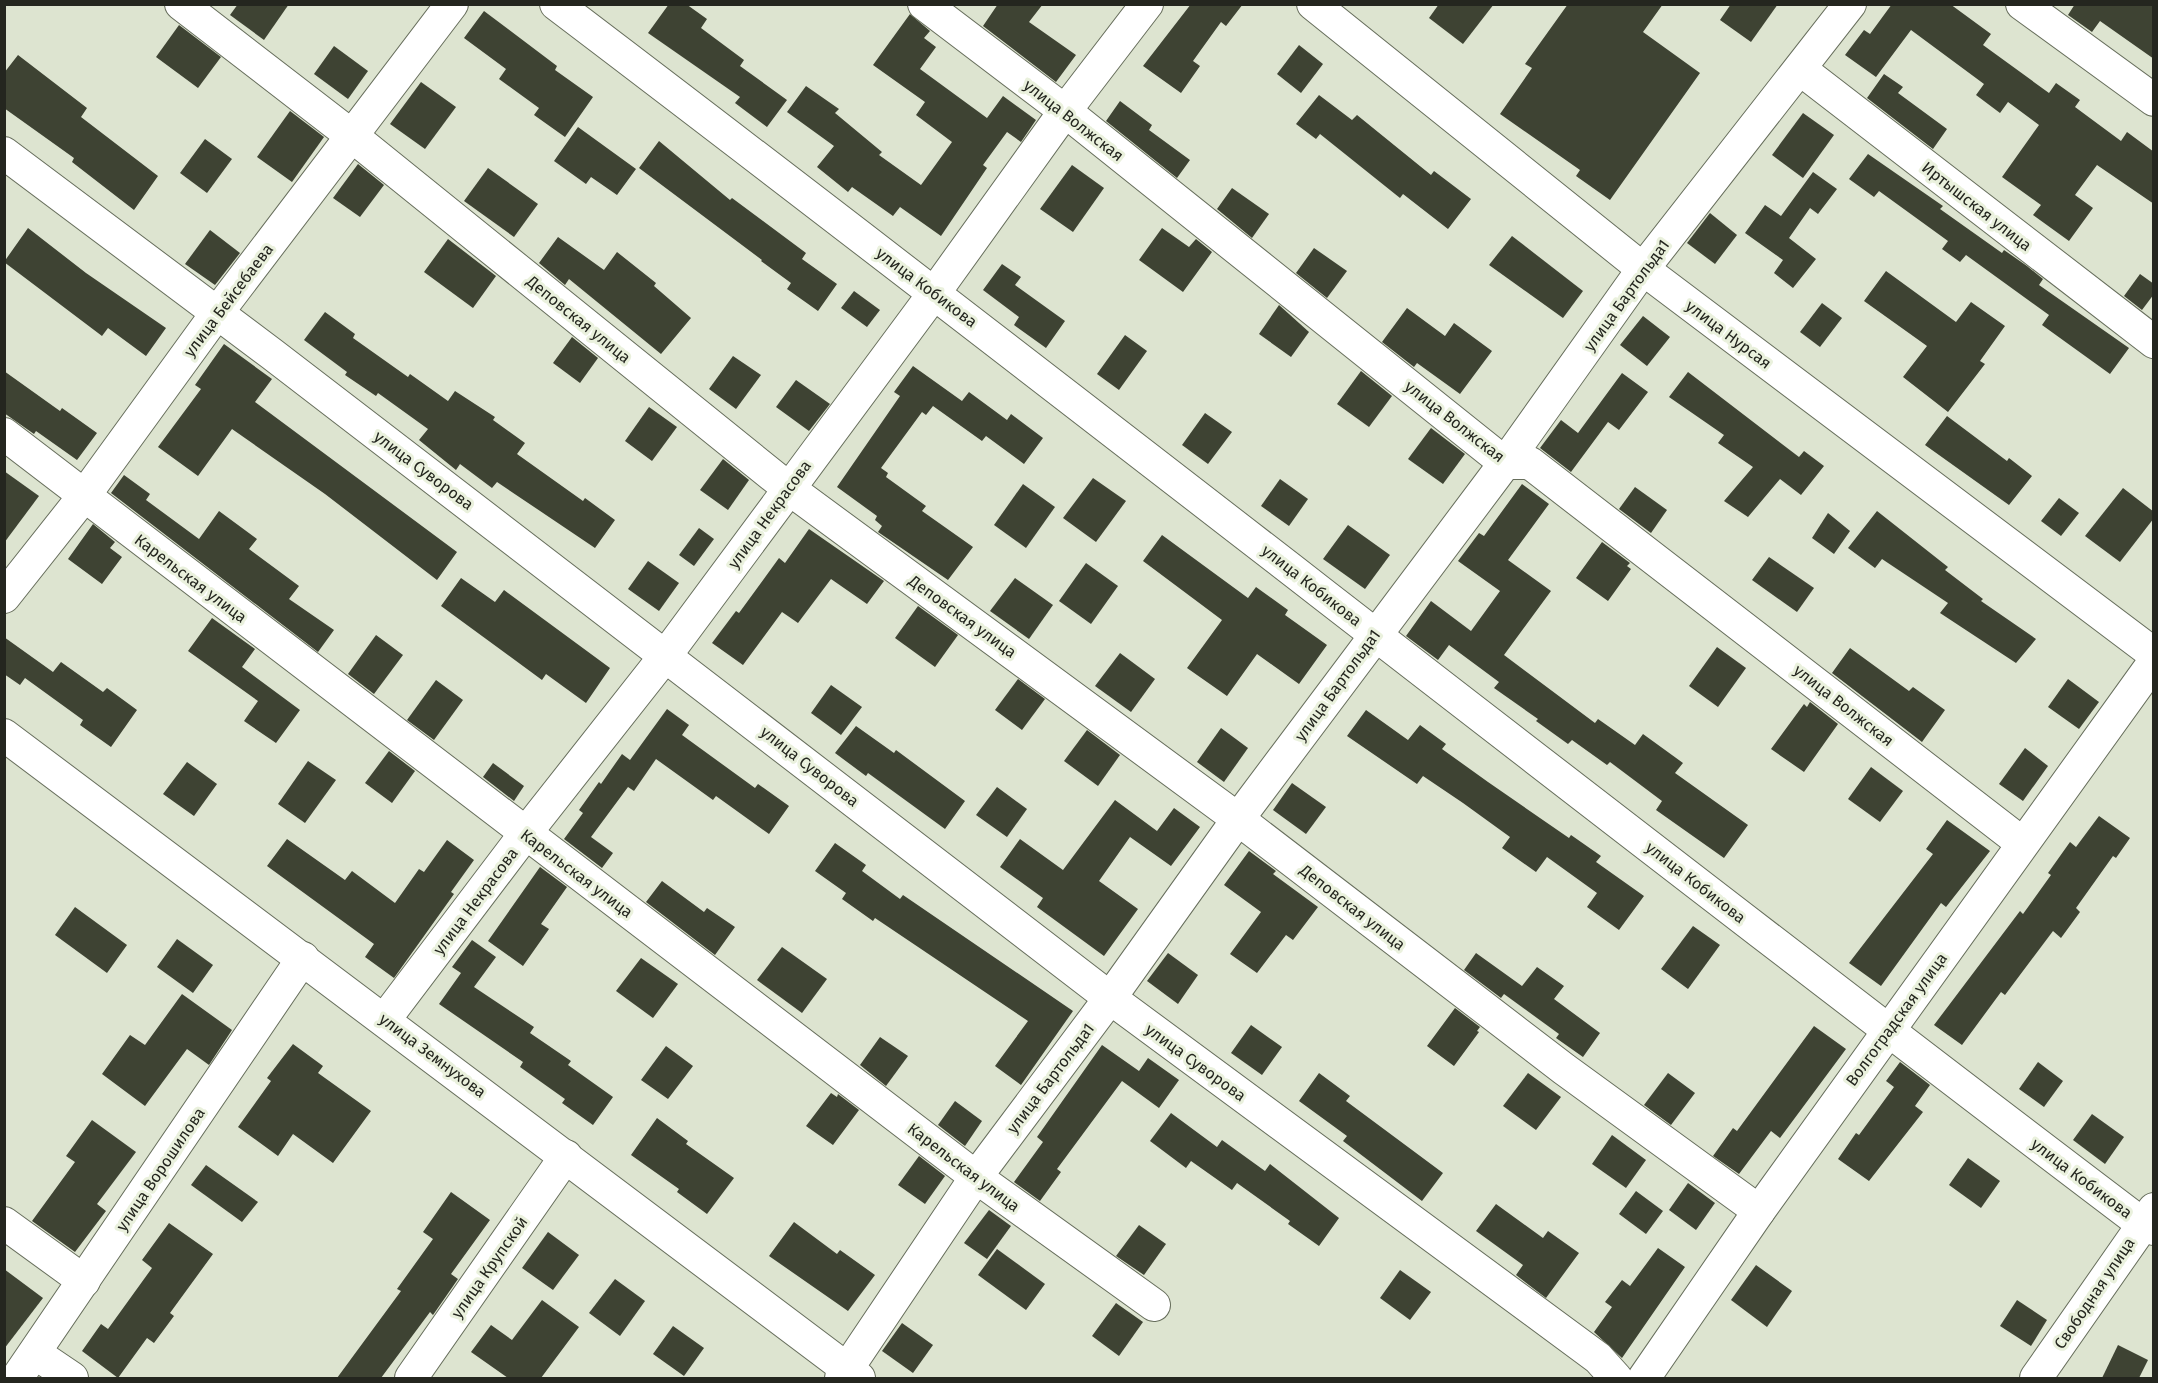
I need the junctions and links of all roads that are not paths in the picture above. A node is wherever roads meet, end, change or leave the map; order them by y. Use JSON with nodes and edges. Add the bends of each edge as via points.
{"nodes":[{"id":1,"x":181,"y":4,"type":"edge"},
{"id":2,"x":453,"y":4,"type":"edge"},
{"id":3,"x":556,"y":4,"type":"edge"},
{"id":4,"x":924,"y":4,"type":"edge"},
{"id":5,"x":1147,"y":4,"type":"edge"},
{"id":6,"x":1313,"y":4,"type":"edge"},
{"id":7,"x":1850,"y":4,"type":"edge"},
{"id":8,"x":2022,"y":4,"type":"edge"},
{"id":9,"x":1800,"y":69,"type":"junction"},
{"id":10,"x":2154,"y":100,"type":"edge"},
{"id":11,"x":1065,"y":111,"type":"junction"},
{"id":12,"x":352,"y":136,"type":"junction"},
{"id":13,"x":4,"y":153,"type":"edge"},
{"id":14,"x":1643,"y":269,"type":"junction"},
{"id":15,"x":935,"y":292,"type":"junction"},
{"id":16,"x":217,"y":313,"type":"junction"},
{"id":17,"x":2154,"y":342,"type":"edge"},
{"id":18,"x":4,"y":434,"type":"edge"},
{"id":19,"x":1504,"y":463,"type":"junction"},
{"id":20,"x":788,"y":488,"type":"junction"},
{"id":21,"x":84,"y":496,"type":"junction"},
{"id":22,"x":4,"y":597,"type":"edge"},
{"id":23,"x":1375,"y":634,"type":"junction"},
{"id":24,"x":2154,"y":654,"type":"edge"},
{"id":25,"x":666,"y":655,"type":"junction"},
{"id":26,"x":2154,"y":662,"type":"edge"},
{"id":27,"x":4,"y":735,"type":"edge"},
{"id":28,"x":1238,"y":819,"type":"junction"},
{"id":29,"x":525,"y":834,"type":"junction"},
{"id":30,"x":2022,"y":843,"type":"junction"},
{"id":31,"x":303,"y":958,"type":"junction"},
{"id":32,"x":1110,"y":998,"type":"junction"},
{"id":33,"x":386,"y":1019,"type":"junction"},
{"id":34,"x":1888,"y":1031,"type":"junction"},
{"id":35,"x":566,"y":1156,"type":"junction"},
{"id":36,"x":976,"y":1177,"type":"junction"},
{"id":37,"x":1759,"y":1211,"type":"junction"},
{"id":38,"x":2150,"y":1220,"type":"edge"},
{"id":39,"x":4,"y":1223,"type":"edge"},
{"id":40,"x":84,"y":1281,"type":"junction"},
{"id":41,"x":1154,"y":1305,"type":"dead end"},
{"id":42,"x":35,"y":1353,"type":"junction"},
{"id":43,"x":849,"y":1376,"type":"edge"},
{"id":44,"x":17,"y":1378,"type":"edge"},
{"id":45,"x":72,"y":1378,"type":"edge"},
{"id":46,"x":411,"y":1378,"type":"edge"},
{"id":47,"x":1616,"y":1378,"type":"edge"},
{"id":48,"x":1644,"y":1378,"type":"edge"},
{"id":49,"x":2036,"y":1378,"type":"edge"}],
"edges":[{"from":1,"to":12,"type":"street","name":"Деповская улица"},
{"from":2,"to":12,"type":"street","name":"улица Бейсебаева"},
{"from":3,"to":15,"type":"street","name":"улица Кобикова"},
{"from":4,"to":11,"type":"street","name":"улица Волжская"},
{"from":5,"to":11,"type":"street","name":"улица Некрасова"},
{"from":6,"to":14,"type":"street","name":"улица Нурсая"},
{"from":7,"to":9,"type":"street","name":"улица Бартольда1"},
{"from":8,"to":10,"type":"street"},
{"from":9,"to":14,"type":"street","name":"улица Бартольда1"},
{"from":9,"to":17,"type":"street","name":"Иртышская улица"},
{"from":11,"to":15,"type":"street","name":"улица Некрасова"},
{"from":11,"to":19,"type":"street","name":"улица Волжская"},
{"from":12,"to":16,"type":"street","name":"улица Бейсебаева"},
{"from":12,"to":20,"type":"street","name":"Деповская улица"},
{"from":13,"to":16,"type":"street","name":"улица Суворова"},
{"from":14,"to":19,"type":"street","name":"улица Бартольда1"},
{"from":14,"to":24,"type":"street","name":"улица Нурсая"},
{"from":15,"to":20,"type":"street","name":"улица Некрасова"},
{"from":15,"to":23,"type":"street","name":"улица Кобикова"},
{"from":16,"to":21,"type":"street","name":"улица Бейсебаева"},
{"from":16,"to":25,"type":"street","name":"улица Суворова"},
{"from":18,"to":21,"type":"street","name":"Карельская улица"},
{"from":19,"to":23,"type":"street","name":"улица Бартольда1"},
{"from":19,"to":30,"type":"street","name":"улица Волжская","via":[[1530,463]]},
{"from":20,"to":25,"type":"street","name":"улица Некрасова"},
{"from":20,"to":28,"type":"street","name":"Деповская улица"},
{"from":21,"to":22,"type":"street","name":"улица Бейсебаева"},
{"from":21,"to":29,"type":"street","name":"Карельская улица"},
{"from":23,"to":28,"type":"street","name":"улица Бартольда1"},
{"from":23,"to":34,"type":"street","name":"улица Кобикова"},
{"from":25,"to":29,"type":"street","name":"улица Некрасова"},
{"from":25,"to":32,"type":"street","name":"улица Суворова"},
{"from":26,"to":30,"type":"street","name":"Волгоградская улица"},
{"from":27,"to":31,"type":"street","name":"улица Земнухова"},
{"from":28,"to":32,"type":"street","name":"улица Бартольда1"},
{"from":28,"to":37,"type":"street","name":"Деповская улица","via":[[1564,1069]]},
{"from":29,"to":33,"type":"street","name":"улица Некрасова"},
{"from":29,"to":36,"type":"street","name":"Карельская улица"},
{"from":30,"to":34,"type":"street","name":"Волгоградская улица"},
{"from":31,"to":33,"type":"street","name":"улица Земнухова"},
{"from":31,"to":40,"type":"street","name":"улица Ворошилова"},
{"from":32,"to":36,"type":"street","name":"улица Бартольда1"},
{"from":32,"to":47,"type":"street","name":"улица Суворова","via":[[1598,1358]]},
{"from":33,"to":35,"type":"street","name":"улица Земнухова"},
{"from":34,"to":37,"type":"street","name":"Волгоградская улица"},
{"from":34,"to":38,"type":"street","name":"улица Кобикова"},
{"from":35,"to":43,"type":"street","name":"улица Земнухова"},
{"from":35,"to":46,"type":"street","name":"улица Крупской"},
{"from":36,"to":41,"type":"street","name":"Карельская улица"},
{"from":36,"to":43,"type":"street","name":"улица Бартольда1"},
{"from":37,"to":48,"type":"street","name":"Волгоградская улица"},
{"from":38,"to":49,"type":"street","name":"Свободная улица"},
{"from":39,"to":40,"type":"street"},
{"from":40,"to":42,"type":"street","name":"улица Ворошилова"},
{"from":42,"to":44,"type":"street","name":"улица Ворошилова"},
{"from":42,"to":45,"type":"street"}]}
